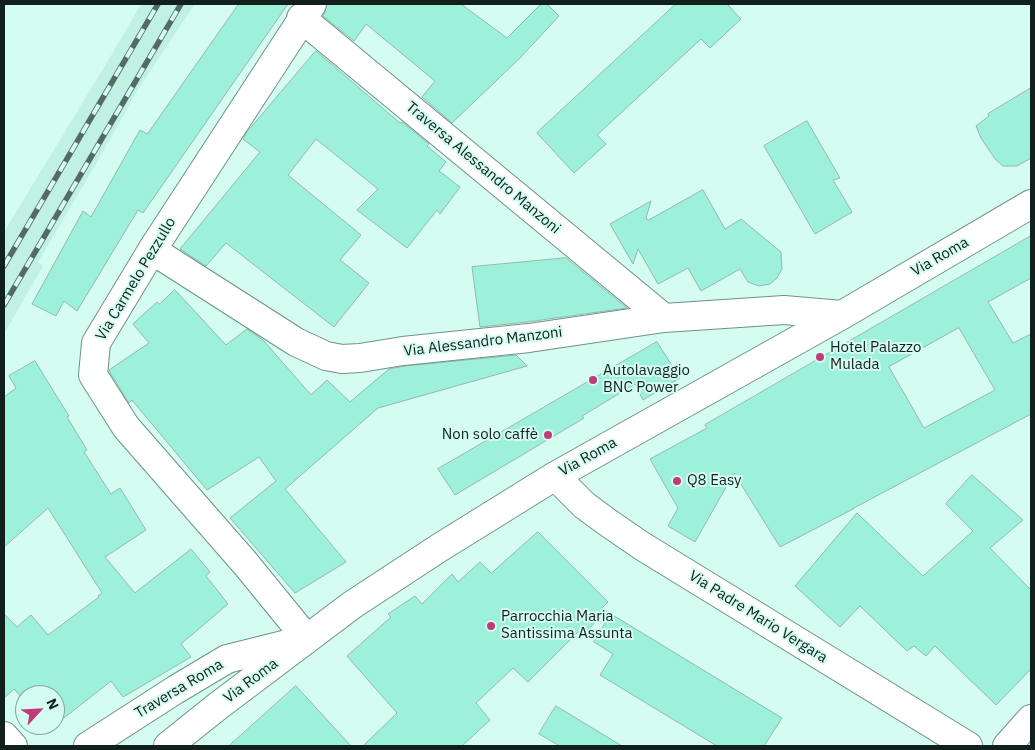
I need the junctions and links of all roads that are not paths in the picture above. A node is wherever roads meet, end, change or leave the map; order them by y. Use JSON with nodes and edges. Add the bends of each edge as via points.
{"nodes":[{"id":1,"x":306,"y":11,"type":"edge"},
{"id":2,"x":1031,"y":204,"type":"edge"},
{"id":3,"x":152,"y":250,"type":"junction"},
{"id":4,"x":842,"y":315,"type":"junction"},
{"id":5,"x":664,"y":318,"type":"junction"},
{"id":6,"x":555,"y":476,"type":"junction"},
{"id":7,"x":307,"y":639,"type":"junction"},
{"id":8,"x":1031,"y":719,"type":"edge"},
{"id":9,"x":4,"y":736,"type":"edge"},
{"id":10,"x":13,"y":746,"type":"edge"},
{"id":11,"x":88,"y":746,"type":"edge"},
{"id":12,"x":168,"y":746,"type":"edge"},
{"id":13,"x":968,"y":746,"type":"edge"},
{"id":14,"x":1007,"y":746,"type":"edge"}],
"edges":[{"from":1,"to":3,"type":"street","name":"Via Carmelo Pezzullo"},
{"from":1,"to":5,"type":"street","name":"Traversa Alessandro Manzoni"},
{"from":2,"to":4,"type":"street","name":"Via Roma"},
{"from":3,"to":5,"type":"street","name":"Via Alessandro Manzoni","via":[[296,342],[326,356],[342,359],[529,338]]},
{"from":3,"to":7,"type":"street","name":"Via Carmelo Pezzullo","via":[[96,343],[94,375],[126,427]]},
{"from":4,"to":5,"type":"street","name":"Via Alessandro Manzoni","via":[[784,310]]},
{"from":4,"to":6,"type":"street","name":"Via Roma"},
{"from":6,"to":7,"type":"street","name":"Via Roma","via":[[352,605]]},
{"from":6,"to":13,"type":"street","name":"Via Padre Mario Vergara","via":[[584,504],[642,546]]},
{"from":7,"to":11,"type":"street","name":"Traversa Roma","via":[[227,659]]},
{"from":7,"to":12,"type":"street","name":"Via Roma"},
{"from":8,"to":14,"type":"street"},
{"from":9,"to":10,"type":"street"}]}
